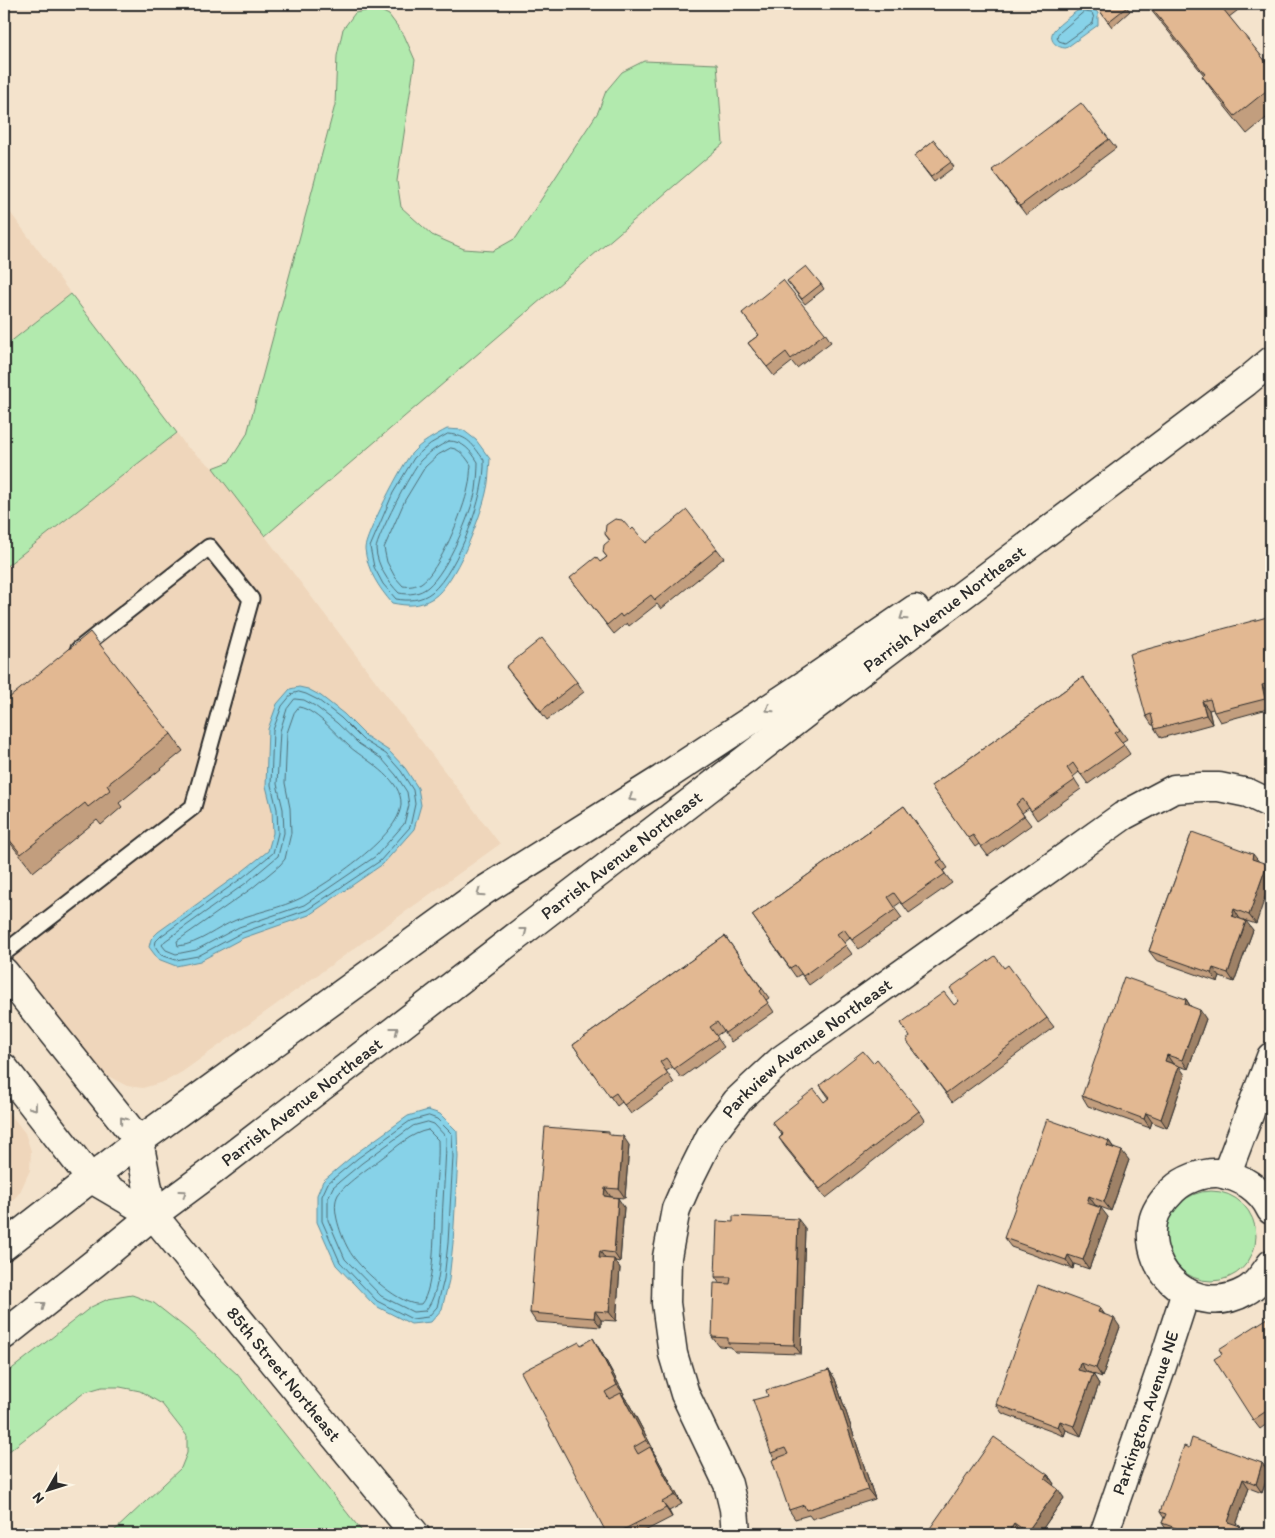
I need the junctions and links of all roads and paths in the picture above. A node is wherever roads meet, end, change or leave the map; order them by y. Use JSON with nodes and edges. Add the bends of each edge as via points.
{"nodes":[{"id":1,"x":1271,"y":361,"type":"edge"},
{"id":2,"x":1246,"y":382,"type":"junction"},
{"id":3,"x":65,"y":660,"type":"edge"},
{"id":4,"x":1271,"y":804,"type":"edge"},
{"id":5,"x":4,"y":953,"type":"edge"},
{"id":6,"x":4,"y":972,"type":"edge"},
{"id":7,"x":1271,"y":1057,"type":"edge"},
{"id":8,"x":4,"y":1068,"type":"edge"},
{"id":9,"x":139,"y":1141,"type":"junction"},
{"id":10,"x":1226,"y":1175,"type":"junction"},
{"id":11,"x":90,"y":1178,"type":"junction"},
{"id":12,"x":1271,"y":1210,"type":"edge"},
{"id":13,"x":153,"y":1214,"type":"junction"},
{"id":14,"x":4,"y":1246,"type":"edge"},
{"id":15,"x":1271,"y":1264,"type":"edge"},
{"id":16,"x":1186,"y":1292,"type":"junction"},
{"id":17,"x":4,"y":1335,"type":"edge"},
{"id":18,"x":415,"y":1534,"type":"edge"},
{"id":19,"x":736,"y":1534,"type":"edge"},
{"id":20,"x":1104,"y":1534,"type":"edge"}],
"edges":[{"from":1,"to":2,"type":"main road","name":"Parrish Avenue Northeast"},
{"from":2,"to":9,"type":"main road","name":"Parrish Avenue Northeast","one_way":true,"via":[[1045,515],[803,686],[662,780],[485,890]]},
{"from":13,"to":2,"type":"main road","name":"Parrish Avenue Northeast","one_way":true,"via":[[815,706]]},
{"from":3,"to":5,"type":"lane","via":[[209,547],[251,599],[193,807]]},
{"from":4,"to":19,"type":"main road","name":"Parkview Avenue Northeast","via":[[1248,793],[1219,787],[1174,789],[1123,816],[781,1060],[737,1101],[711,1135],[676,1209],[667,1257],[666,1303],[673,1354],[686,1394],[728,1484]]},
{"from":9,"to":6,"type":"main road","name":"85th Street Northeast","one_way":true},
{"from":7,"to":10,"type":"main road"},
{"from":8,"to":11,"type":"main road","name":"85th Street Northeast","one_way":true},
{"from":9,"to":11,"type":"main road","name":"Parrish Avenue Northeast"},
{"from":9,"to":13,"type":"main road","name":"85th Street Northeast"},
{"from":10,"to":12,"type":"main road","via":[[1253,1187]]},
{"from":10,"to":16,"type":"main road","via":[[1195,1176],[1176,1186],[1162,1202],[1153,1221],[1152,1242],[1157,1263],[1169,1280]]},
{"from":11,"to":13,"type":"main road","name":"85th Street Northeast"},
{"from":11,"to":14,"type":"main road","name":"Parrish Avenue Northeast"},
{"from":17,"to":13,"type":"main road","name":"Parrish Avenue Northeast","one_way":true},
{"from":13,"to":18,"type":"main road","name":"85th Street Northeast"},
{"from":15,"to":16,"type":"main road","via":[[1262,1278],[1246,1291],[1226,1299],[1206,1299]]},
{"from":16,"to":20,"type":"main road","name":"Parkington Avenue NE"}]}
